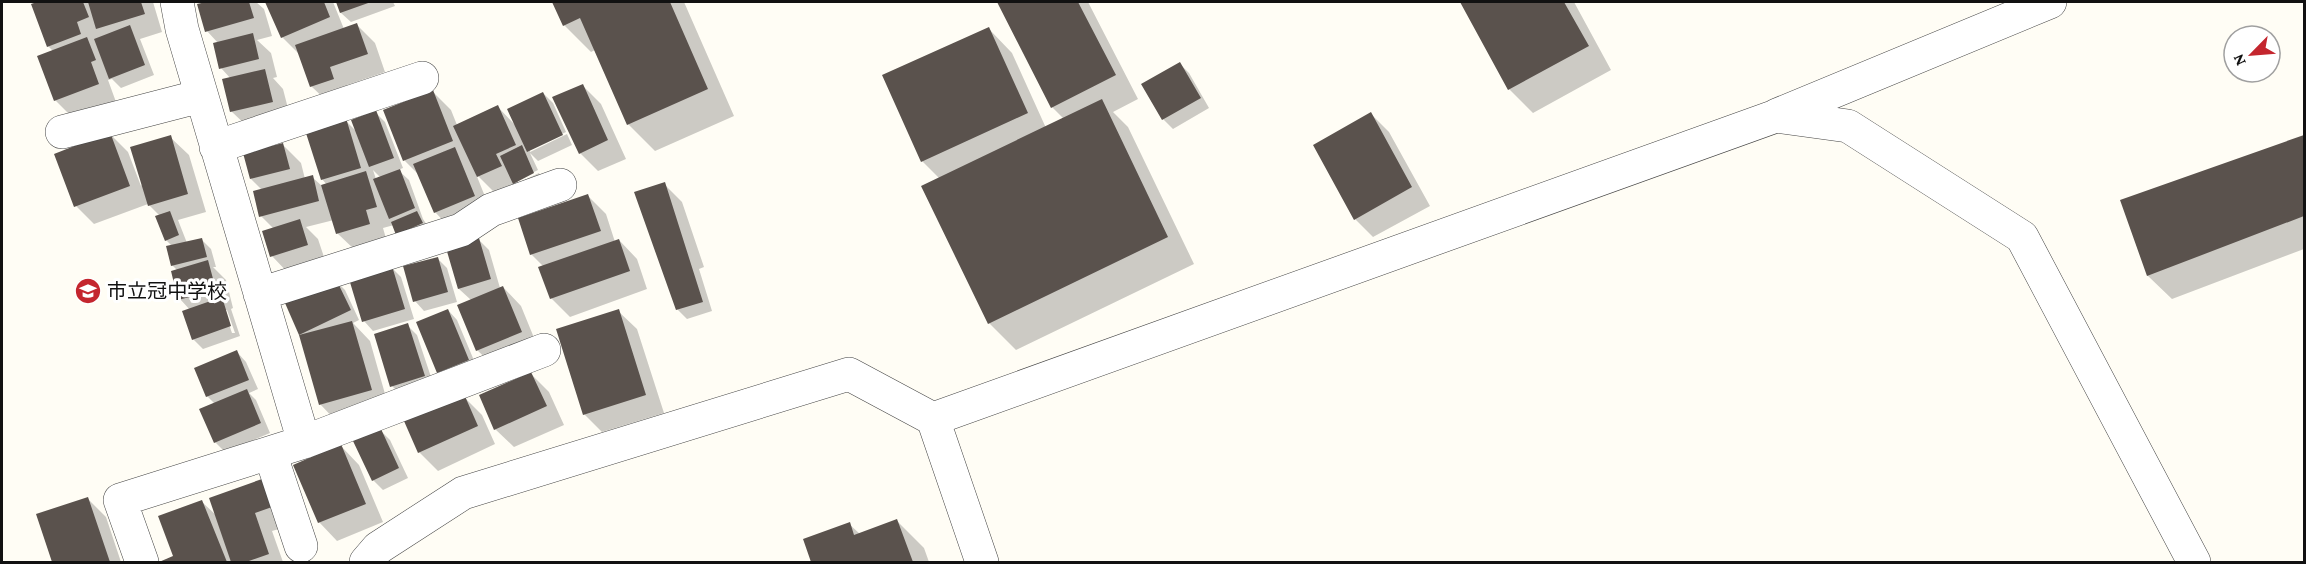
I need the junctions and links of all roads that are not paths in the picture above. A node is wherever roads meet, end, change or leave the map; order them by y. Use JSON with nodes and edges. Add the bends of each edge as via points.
{"nodes":[{"id":1,"x":177,"y":2,"type":"edge"},
{"id":2,"x":2050,"y":2,"type":"edge"},
{"id":3,"x":422,"y":78,"type":"dead end"},
{"id":4,"x":201,"y":96,"type":"junction"},
{"id":5,"x":1776,"y":116,"type":"junction"},
{"id":6,"x":62,"y":132,"type":"dead end"},
{"id":7,"x":216,"y":147,"type":"junction"},
{"id":8,"x":560,"y":185,"type":"dead end"},
{"id":9,"x":260,"y":294,"type":"junction"},
{"id":10,"x":544,"y":350,"type":"dead end"},
{"id":11,"x":933,"y":419,"type":"junction"},
{"id":12,"x":304,"y":442,"type":"junction"},
{"id":13,"x":270,"y":453,"type":"junction"},
{"id":14,"x":301,"y":546,"type":"dead end"},
{"id":15,"x":142,"y":562,"type":"edge"},
{"id":16,"x":366,"y":562,"type":"edge"},
{"id":17,"x":982,"y":562,"type":"edge"},
{"id":18,"x":2194,"y":562,"type":"edge"}],
"edges":[{"from":1,"to":4,"type":"street"},
{"from":2,"to":5,"type":"street"},
{"from":3,"to":7,"type":"street"},
{"from":4,"to":6,"type":"street"},
{"from":4,"to":7,"type":"street"},
{"from":5,"to":11,"type":"street"},
{"from":5,"to":18,"type":"street","via":[[1848,126],[2022,237]]},
{"from":7,"to":9,"type":"street"},
{"from":8,"to":9,"type":"street","via":[[491,210],[461,230]]},
{"from":9,"to":12,"type":"street"},
{"from":10,"to":12,"type":"street"},
{"from":11,"to":16,"type":"street","via":[[849,374],[463,493],[378,548]]},
{"from":11,"to":17,"type":"street"},
{"from":12,"to":13,"type":"street"},
{"from":13,"to":14,"type":"street"},
{"from":13,"to":15,"type":"street","via":[[120,500]]}]}
